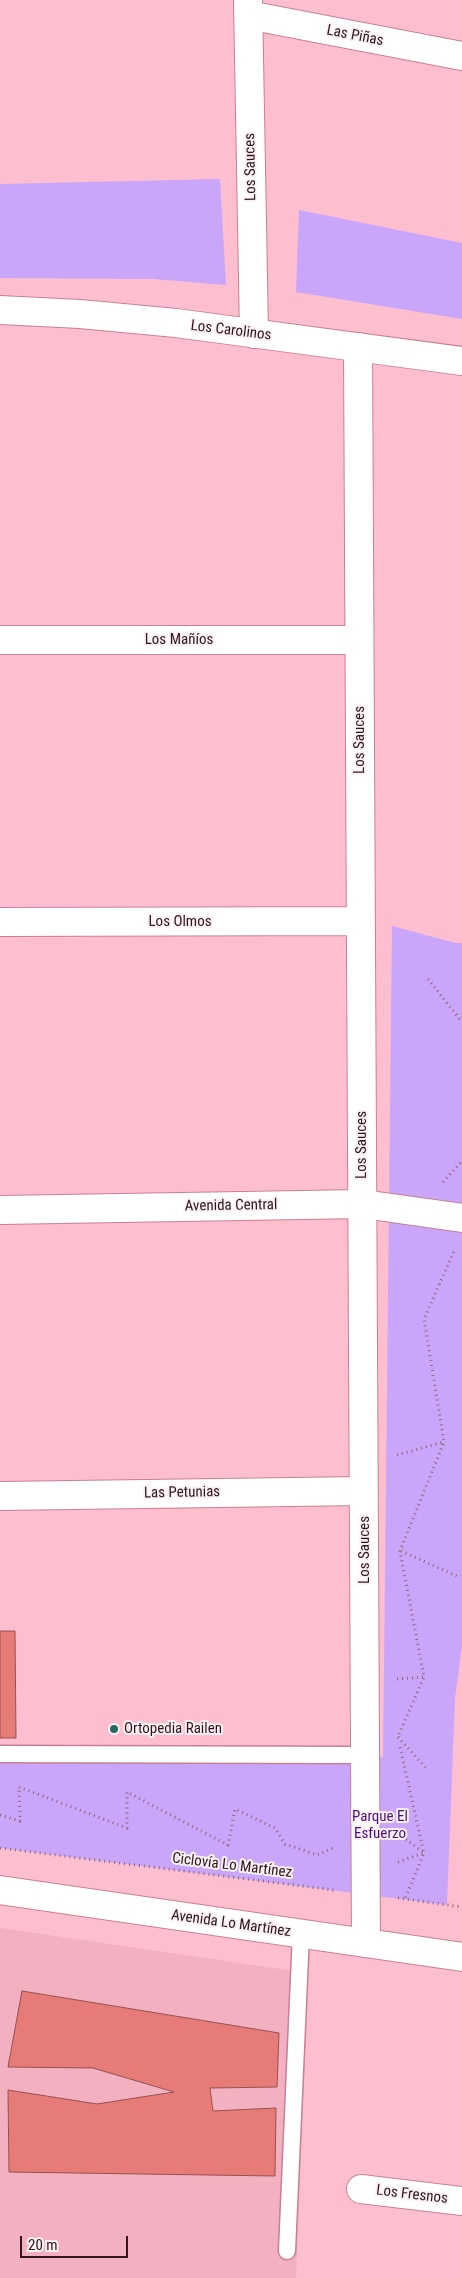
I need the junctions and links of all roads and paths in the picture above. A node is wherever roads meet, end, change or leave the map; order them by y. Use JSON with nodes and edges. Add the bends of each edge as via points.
{"nodes":[{"id":1,"x":248,"y":8,"type":"edge"},
{"id":2,"x":462,"y":56,"type":"edge"},
{"id":3,"x":0,"y":310,"type":"edge"},
{"id":4,"x":254,"y":334,"type":"junction"},
{"id":5,"x":358,"y":347,"type":"junction"},
{"id":6,"x":462,"y":361,"type":"edge"},
{"id":7,"x":0,"y":640,"type":"edge"},
{"id":8,"x":359,"y":640,"type":"junction"},
{"id":9,"x":361,"y":921,"type":"junction"},
{"id":10,"x":0,"y":922,"type":"edge"},
{"id":11,"x":428,"y":979,"type":"dead end"},
{"id":12,"x":462,"y":1022,"type":"edge"},
{"id":13,"x":363,"y":1204,"type":"junction"},
{"id":14,"x":0,"y":1210,"type":"edge"},
{"id":15,"x":460,"y":1229,"type":"edge"},
{"id":16,"x":444,"y":1442,"type":"junction"},
{"id":17,"x":364,"y":1478,"type":"junction"},
{"id":18,"x":0,"y":1496,"type":"edge"},
{"id":19,"x":400,"y":1551,"type":"junction"},
{"id":20,"x":459,"y":1577,"type":"dead end"},
{"id":21,"x":398,"y":1736,"type":"junction"},
{"id":22,"x":0,"y":1754,"type":"edge"},
{"id":23,"x":366,"y":1755,"type":"junction"},
{"id":24,"x":427,"y":1769,"type":"dead end"},
{"id":25,"x":0,"y":1815,"type":"edge"},
{"id":26,"x":336,"y":1847,"type":"dead end"},
{"id":27,"x":0,"y":1848,"type":"edge"},
{"id":28,"x":424,"y":1853,"type":"junction"},
{"id":29,"x":367,"y":1882,"type":"junction"},
{"id":30,"x":0,"y":1890,"type":"edge"},
{"id":31,"x":406,"y":1899,"type":"junction"},
{"id":32,"x":462,"y":1907,"type":"edge"},
{"id":33,"x":301,"y":1934,"type":"junction"},
{"id":34,"x":366,"y":1943,"type":"junction"},
{"id":35,"x":462,"y":1957,"type":"edge"},
{"id":36,"x":361,"y":2189,"type":"dead end"},
{"id":37,"x":462,"y":2201,"type":"edge"},
{"id":38,"x":287,"y":2251,"type":"dead end"}],
"edges":[{"from":1,"to":2,"type":"street","name":"Las Piñas"},
{"from":1,"to":4,"type":"street","name":"Los Sauces"},
{"from":3,"to":4,"type":"street","name":"Los Carolinos","via":[[80,314]]},
{"from":4,"to":5,"type":"street","name":"Los Carolinos"},
{"from":5,"to":6,"type":"street","name":"Los Carolinos"},
{"from":5,"to":8,"type":"street","name":"Los Sauces"},
{"from":7,"to":8,"type":"street","name":"Los Mañíos"},
{"from":8,"to":9,"type":"street","name":"Los Sauces"},
{"from":9,"to":10,"type":"street","name":"Los Olmos"},
{"from":9,"to":13,"type":"street","name":"Los Sauces"},
{"from":11,"to":12,"type":"path"},
{"from":13,"to":14,"type":"street","name":"Avenida Central"},
{"from":13,"to":15,"type":"street","name":"Avenida Central"},
{"from":13,"to":17,"type":"street","name":"Los Sauces"},
{"from":15,"to":16,"type":"path","via":[[424,1319]]},
{"from":16,"to":17,"type":"path"},
{"from":16,"to":19,"type":"path"},
{"from":17,"to":18,"type":"street","name":"Las Petunias"},
{"from":17,"to":23,"type":"street","name":"Los Sauces"},
{"from":19,"to":20,"type":"path"},
{"from":19,"to":21,"type":"path","via":[[424,1677]]},
{"from":21,"to":24,"type":"path"},
{"from":21,"to":28,"type":"path"},
{"from":22,"to":23,"type":"lane"},
{"from":23,"to":29,"type":"street","name":"Los Sauces"},
{"from":25,"to":26,"type":"path","via":[[20,1821],[19,1787],[127,1828],[127,1792],[228,1845],[235,1809],[275,1828],[286,1844],[317,1855]]},
{"from":27,"to":29,"type":"path","name":"Ciclovía Lo Martínez"},
{"from":28,"to":29,"type":"path"},
{"from":28,"to":31,"type":"path"},
{"from":29,"to":31,"type":"path","name":"Ciclovía Lo Martínez"},
{"from":29,"to":34,"type":"street","name":"Los Sauces"},
{"from":30,"to":33,"type":"street","name":"Avenida Lo Martínez"},
{"from":31,"to":32,"type":"path","name":"Ciclovía Lo Martínez"},
{"from":33,"to":34,"type":"street","name":"Avenida Lo Martínez"},
{"from":33,"to":38,"type":"lane"},
{"from":34,"to":35,"type":"street","name":"Avenida Lo Martínez"},
{"from":36,"to":37,"type":"street","name":"Los Fresnos"}]}
